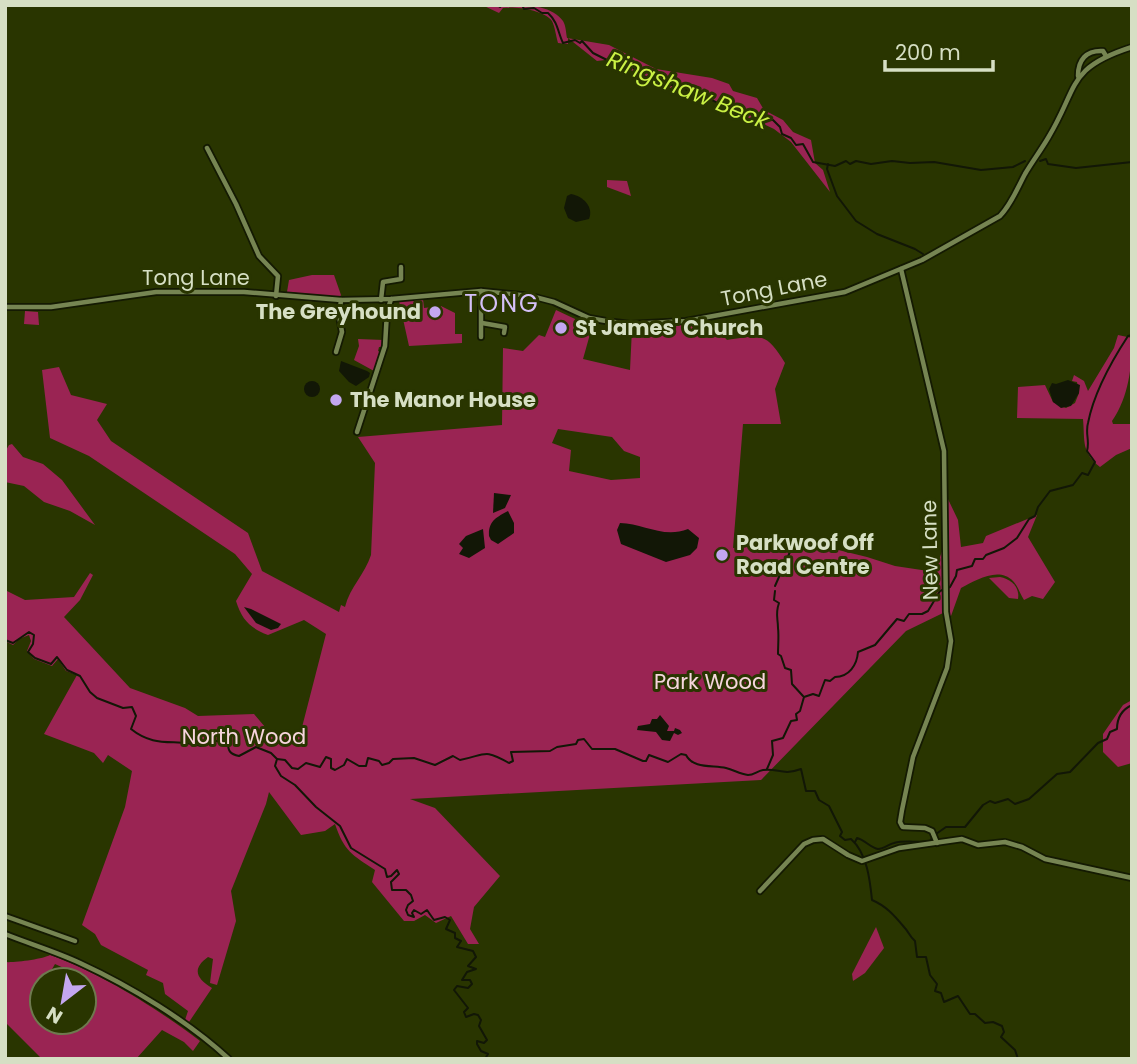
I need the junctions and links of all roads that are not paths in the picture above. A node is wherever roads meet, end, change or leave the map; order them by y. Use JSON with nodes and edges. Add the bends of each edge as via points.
{"nodes":[{"id":1,"x":1132,"y":47,"type":"edge"},
{"id":2,"x":1106,"y":56,"type":"junction"},
{"id":3,"x":1078,"y":77,"type":"junction"},
{"id":4,"x":207,"y":148,"type":"dead end"},
{"id":5,"x":401,"y":267,"type":"dead end"},
{"id":6,"x":901,"y":269,"type":"junction"},
{"id":7,"x":481,"y":292,"type":"junction"},
{"id":8,"x":276,"y":296,"type":"junction"},
{"id":9,"x":391,"y":299,"type":"junction"},
{"id":10,"x":341,"y":300,"type":"junction"},
{"id":11,"x":381,"y":300,"type":"junction"},
{"id":12,"x":5,"y":307,"type":"edge"},
{"id":13,"x":482,"y":323,"type":"junction"},
{"id":14,"x":504,"y":332,"type":"dead end"},
{"id":15,"x":481,"y":337,"type":"dead end"},
{"id":16,"x":336,"y":352,"type":"dead end"},
{"id":17,"x":357,"y":432,"type":"dead end"},
{"id":18,"x":937,"y":843,"type":"junction"},
{"id":19,"x":1132,"y":878,"type":"edge"},
{"id":20,"x":760,"y":891,"type":"dead end"},
{"id":21,"x":5,"y":916,"type":"edge"},
{"id":22,"x":5,"y":934,"type":"edge"},
{"id":23,"x":75,"y":941,"type":"dead end"},
{"id":24,"x":229,"y":1059,"type":"edge"}],
"edges":[{"from":1,"to":2,"type":"street","name":"Tong Lane"},
{"from":2,"to":3,"type":"street","name":"Tong Lane"},
{"from":2,"to":3,"type":"street","name":"Tong Lane","via":[[1096,51],[1083,57]]},
{"from":3,"to":6,"type":"street","name":"Tong Lane","via":[[1002,214]]},
{"from":4,"to":8,"type":"street","via":[[259,256],[278,276]]},
{"from":5,"to":11,"type":"street","via":[[401,279],[383,282]]},
{"from":6,"to":7,"type":"street","name":"Tong Lane","via":[[833,295],[686,321],[606,321],[546,299]]},
{"from":6,"to":18,"type":"street","name":"New Lane","via":[[944,451],[946,612],[951,632],[949,659],[913,757],[900,822],[903,827],[932,831]]},
{"from":7,"to":9,"type":"street","name":"Tong Lane"},
{"from":7,"to":13,"type":"street"},
{"from":8,"to":10,"type":"street","name":"Tong Lane"},
{"from":8,"to":12,"type":"street","name":"Tong Lane","via":[[156,292],[51,307]]},
{"from":9,"to":11,"type":"street","name":"Tong Lane"},
{"from":9,"to":17,"type":"street","via":[[385,346]]},
{"from":10,"to":11,"type":"street","name":"Tong Lane"},
{"from":10,"to":16,"type":"street","via":[[342,331]]},
{"from":13,"to":14,"type":"street","via":[[505,327]]},
{"from":13,"to":15,"type":"street"},
{"from":18,"to":19,"type":"street","via":[[962,839],[978,845],[1005,842],[1045,859]]},
{"from":18,"to":20,"type":"street","via":[[899,848],[864,860],[823,839],[813,840],[794,853]]},
{"from":21,"to":23,"type":"street"},
{"from":22,"to":24,"type":"street","via":[[78,961],[186,1026]]}]}
